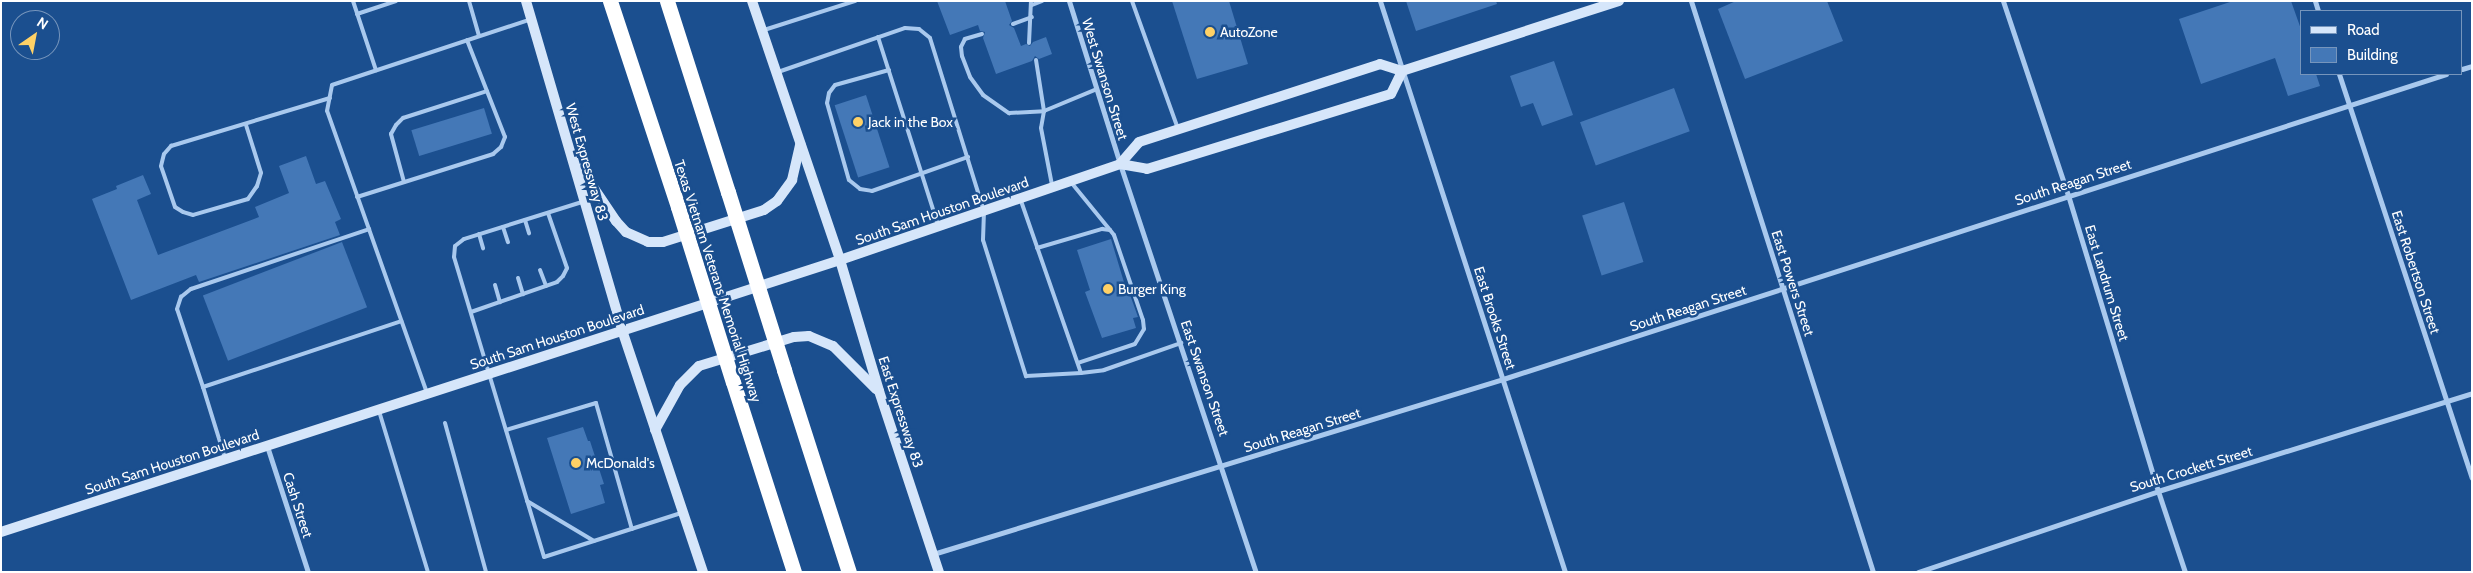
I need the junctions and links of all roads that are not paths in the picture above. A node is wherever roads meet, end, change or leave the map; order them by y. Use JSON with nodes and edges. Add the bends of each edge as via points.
{"nodes":[{"id":1,"x":353,"y":1,"type":"edge"},
{"id":2,"x":396,"y":1,"type":"edge"},
{"id":3,"x":469,"y":1,"type":"edge"},
{"id":4,"x":526,"y":1,"type":"edge"},
{"id":5,"x":610,"y":1,"type":"edge"},
{"id":6,"x":667,"y":1,"type":"edge"},
{"id":7,"x":752,"y":1,"type":"edge"},
{"id":8,"x":855,"y":1,"type":"edge"},
{"id":9,"x":1042,"y":1,"type":"edge"},
{"id":10,"x":1069,"y":1,"type":"edge"},
{"id":11,"x":1132,"y":1,"type":"edge"},
{"id":12,"x":1380,"y":1,"type":"edge"},
{"id":13,"x":1619,"y":1,"type":"edge"},
{"id":14,"x":1692,"y":1,"type":"edge"},
{"id":15,"x":2003,"y":1,"type":"edge"},
{"id":16,"x":1032,"y":3,"type":"edge"},
{"id":17,"x":357,"y":14,"type":"junction"},
{"id":18,"x":1032,"y":16,"type":"junction"},
{"id":19,"x":531,"y":18,"type":"junction"},
{"id":20,"x":1013,"y":24,"type":"dead end"},
{"id":21,"x":762,"y":31,"type":"junction"},
{"id":22,"x":982,"y":34,"type":"dead end"},
{"id":23,"x":479,"y":36,"type":"junction"},
{"id":24,"x":878,"y":37,"type":"junction"},
{"id":25,"x":467,"y":40,"type":"junction"},
{"id":26,"x":1030,"y":43,"type":"dead end"},
{"id":27,"x":1036,"y":60,"type":"dead end"},
{"id":28,"x":376,"y":70,"type":"junction"},
{"id":29,"x":889,"y":70,"type":"junction"},
{"id":30,"x":1402,"y":71,"type":"junction"},
{"id":31,"x":776,"y":73,"type":"junction"},
{"id":32,"x":2339,"y":75,"type":"edge"},
{"id":33,"x":2443,"y":75,"type":"edge"},
{"id":34,"x":1097,"y":89,"type":"junction"},
{"id":35,"x":487,"y":91,"type":"junction"},
{"id":36,"x":330,"y":98,"type":"junction"},
{"id":37,"x":2349,"y":104,"type":"junction"},
{"id":38,"x":1044,"y":111,"type":"junction"},
{"id":39,"x":246,"y":125,"type":"junction"},
{"id":40,"x":1178,"y":129,"type":"junction"},
{"id":41,"x":800,"y":142,"type":"junction"},
{"id":42,"x":571,"y":154,"type":"junction"},
{"id":43,"x":968,"y":157,"type":"junction"},
{"id":44,"x":1120,"y":164,"type":"junction"},
{"id":45,"x":921,"y":172,"type":"junction"},
{"id":46,"x":1070,"y":181,"type":"junction"},
{"id":47,"x":404,"y":182,"type":"junction"},
{"id":48,"x":1053,"y":187,"type":"junction"},
{"id":49,"x":2068,"y":195,"type":"junction"},
{"id":50,"x":358,"y":197,"type":"junction"},
{"id":51,"x":1020,"y":198,"type":"junction"},
{"id":52,"x":585,"y":201,"type":"junction"},
{"id":53,"x":984,"y":210,"type":"junction"},
{"id":54,"x":548,"y":213,"type":"junction"},
{"id":55,"x":525,"y":220,"type":"junction"},
{"id":56,"x":938,"y":226,"type":"junction"},
{"id":57,"x":503,"y":227,"type":"junction"},
{"id":58,"x":369,"y":229,"type":"junction"},
{"id":59,"x":1110,"y":230,"type":"junction"},
{"id":60,"x":529,"y":233,"type":"dead end"},
{"id":61,"x":479,"y":234,"type":"junction"},
{"id":62,"x":508,"y":242,"type":"dead end"},
{"id":63,"x":483,"y":248,"type":"dead end"},
{"id":64,"x":1038,"y":248,"type":"junction"},
{"id":65,"x":840,"y":260,"type":"junction"},
{"id":66,"x":540,"y":270,"type":"dead end"},
{"id":67,"x":518,"y":278,"type":"dead end"},
{"id":68,"x":495,"y":285,"type":"dead end"},
{"id":69,"x":546,"y":286,"type":"junction"},
{"id":70,"x":1783,"y":289,"type":"junction"},
{"id":71,"x":523,"y":294,"type":"junction"},
{"id":72,"x":500,"y":302,"type":"junction"},
{"id":73,"x":471,"y":312,"type":"junction"},
{"id":74,"x":402,"y":321,"type":"junction"},
{"id":75,"x":622,"y":330,"type":"junction"},
{"id":76,"x":1181,"y":344,"type":"junction"},
{"id":77,"x":1078,"y":363,"type":"junction"},
{"id":78,"x":1081,"y":372,"type":"junction"},
{"id":79,"x":489,"y":373,"type":"junction"},
{"id":80,"x":1503,"y":379,"type":"junction"},
{"id":81,"x":202,"y":387,"type":"junction"},
{"id":82,"x":879,"y":391,"type":"junction"},
{"id":83,"x":427,"y":393,"type":"junction"},
{"id":84,"x":2472,"y":393,"type":"edge"},
{"id":85,"x":2447,"y":401,"type":"junction"},
{"id":86,"x":378,"y":409,"type":"junction"},
{"id":87,"x":445,"y":423,"type":"dead end"},
{"id":88,"x":506,"y":430,"type":"junction"},
{"id":89,"x":655,"y":430,"type":"junction"},
{"id":90,"x":267,"y":446,"type":"junction"},
{"id":91,"x":225,"y":458,"type":"junction"},
{"id":92,"x":1223,"y":466,"type":"junction"},
{"id":93,"x":2472,"y":478,"type":"edge"},
{"id":94,"x":2158,"y":491,"type":"junction"},
{"id":95,"x":527,"y":501,"type":"junction"},
{"id":96,"x":683,"y":513,"type":"junction"},
{"id":97,"x":632,"y":529,"type":"junction"},
{"id":98,"x":1,"y":532,"type":"edge"},
{"id":99,"x":595,"y":541,"type":"junction"},
{"id":100,"x":933,"y":554,"type":"junction"},
{"id":101,"x":427,"y":571,"type":"edge"},
{"id":102,"x":308,"y":572,"type":"edge"},
{"id":103,"x":486,"y":572,"type":"edge"},
{"id":104,"x":703,"y":572,"type":"edge"},
{"id":105,"x":794,"y":572,"type":"edge"},
{"id":106,"x":849,"y":572,"type":"edge"},
{"id":107,"x":939,"y":572,"type":"edge"},
{"id":108,"x":1256,"y":572,"type":"edge"},
{"id":109,"x":1565,"y":572,"type":"edge"},
{"id":110,"x":1873,"y":572,"type":"edge"},
{"id":111,"x":1918,"y":572,"type":"edge"},
{"id":112,"x":2185,"y":572,"type":"edge"}],
"edges":[{"from":1,"to":17,"type":"lane"},
{"from":2,"to":17,"type":"lane"},
{"from":3,"to":23,"type":"lane"},
{"from":4,"to":19,"type":"main road","name":"West Expressway 83"},
{"from":5,"to":105,"type":"highway","name":"Texas Vietnam Veterans Memorial Highway","bridge":true},
{"from":6,"to":106,"type":"highway","bridge":true},
{"from":7,"to":21,"type":"main road"},
{"from":8,"to":21,"type":"lane"},
{"from":9,"to":16,"type":"lane"},
{"from":10,"to":34,"type":"street","name":"West Swanson Street"},
{"from":11,"to":40,"type":"lane"},
{"from":12,"to":30,"type":"street","name":"East Brooks Street"},
{"from":13,"to":30,"type":"main road"},
{"from":14,"to":70,"type":"street","name":"East Powers Street"},
{"from":15,"to":49,"type":"street","name":"East Landrum Street"},
{"from":16,"to":18,"type":"lane"},
{"from":17,"to":28,"type":"lane"},
{"from":18,"to":20,"type":"lane"},
{"from":18,"to":26,"type":"lane"},
{"from":19,"to":23,"type":"lane"},
{"from":19,"to":42,"type":"main road","name":"West Expressway 83"},
{"from":21,"to":31,"type":"main road"},
{"from":22,"to":38,"type":"lane","via":[[965,38],[962,56],[970,77],[983,95],[1009,113]]},
{"from":23,"to":25,"type":"lane"},
{"from":24,"to":29,"type":"lane"},
{"from":24,"to":31,"type":"lane"},
{"from":24,"to":43,"type":"lane","via":[[905,28],[919,29],[930,38]]},
{"from":25,"to":28,"type":"lane"},
{"from":25,"to":35,"type":"lane"},
{"from":27,"to":38,"type":"lane"},
{"from":28,"to":36,"type":"lane","via":[[332,85]]},
{"from":29,"to":45,"type":"lane"},
{"from":29,"to":45,"type":"lane","via":[[836,85],[829,93],[827,103],[849,180],[860,189],[872,191]]},
{"from":30,"to":40,"type":"main road","via":[[1380,64]]},
{"from":30,"to":44,"type":"main road","name":"South Sam Houston Boulevard","via":[[1391,94],[1147,169]]},
{"from":30,"to":80,"type":"street","name":"East Brooks Street"},
{"from":31,"to":41,"type":"main road"},
{"from":32,"to":37,"type":"street","name":"East Robertson Street"},
{"from":33,"to":37,"type":"street","name":"South Reagan Street"},
{"from":34,"to":38,"type":"lane"},
{"from":34,"to":44,"type":"street","name":"West Swanson Street"},
{"from":35,"to":47,"type":"lane","via":[[403,118],[396,125],[392,134]]},
{"from":35,"to":47,"type":"lane","via":[[506,137],[501,147],[493,154]]},
{"from":36,"to":39,"type":"lane"},
{"from":36,"to":50,"type":"lane","via":[[327,111]]},
{"from":37,"to":49,"type":"street","name":"South Reagan Street"},
{"from":37,"to":85,"type":"street","name":"East Robertson Street"},
{"from":38,"to":48,"type":"lane","via":[[1041,128]]},
{"from":39,"to":39,"type":"lane","via":[[171,146],[164,154],[161,166],[175,206],[193,215],[248,199],[261,173]]},
{"from":40,"to":44,"type":"main road","via":[[1139,142]]},
{"from":41,"to":42,"type":"main road","via":[[792,180],[777,201],[764,210],[663,242],[648,242],[626,232]]},
{"from":41,"to":65,"type":"main road"},
{"from":42,"to":52,"type":"main road","name":"West Expressway 83"},
{"from":43,"to":45,"type":"lane"},
{"from":43,"to":53,"type":"lane"},
{"from":44,"to":46,"type":"main road","name":"South Sam Houston Boulevard"},
{"from":44,"to":76,"type":"street","name":"East Swanson Street"},
{"from":45,"to":56,"type":"lane"},
{"from":46,"to":48,"type":"main road","name":"South Sam Houston Boulevard"},
{"from":46,"to":59,"type":"lane"},
{"from":47,"to":50,"type":"lane"},
{"from":48,"to":51,"type":"main road","name":"South Sam Houston Boulevard"},
{"from":49,"to":70,"type":"street","name":"South Reagan Street"},
{"from":49,"to":94,"type":"street","name":"East Landrum Street"},
{"from":50,"to":58,"type":"lane"},
{"from":51,"to":53,"type":"main road","name":"South Sam Houston Boulevard"},
{"from":51,"to":64,"type":"lane"},
{"from":52,"to":54,"type":"lane"},
{"from":52,"to":75,"type":"main road","name":"West Expressway 83"},
{"from":53,"to":56,"type":"main road","name":"South Sam Houston Boulevard"},
{"from":53,"to":78,"type":"lane","via":[[983,240],[1026,376]]},
{"from":54,"to":55,"type":"lane"},
{"from":54,"to":69,"type":"lane","via":[[567,268],[557,282]]},
{"from":55,"to":57,"type":"lane"},
{"from":55,"to":60,"type":"lane"},
{"from":56,"to":65,"type":"main road","name":"South Sam Houston Boulevard"},
{"from":57,"to":61,"type":"lane"},
{"from":57,"to":62,"type":"lane"},
{"from":58,"to":74,"type":"lane"},
{"from":58,"to":81,"type":"lane","via":[[191,288],[181,297],[177,309]]},
{"from":59,"to":64,"type":"lane","via":[[1102,229]]},
{"from":59,"to":77,"type":"lane","via":[[1144,329],[1135,344]]},
{"from":61,"to":63,"type":"lane"},
{"from":61,"to":73,"type":"lane","via":[[464,239],[456,246],[454,257]]},
{"from":64,"to":77,"type":"lane"},
{"from":65,"to":75,"type":"main road","name":"South Sam Houston Boulevard"},
{"from":65,"to":82,"type":"main road","name":"East Expressway 83"},
{"from":66,"to":69,"type":"lane"},
{"from":67,"to":71,"type":"lane"},
{"from":68,"to":72,"type":"lane"},
{"from":69,"to":71,"type":"lane"},
{"from":70,"to":80,"type":"street","name":"South Reagan Street"},
{"from":70,"to":110,"type":"street","name":"East Powers Street"},
{"from":71,"to":72,"type":"lane"},
{"from":72,"to":73,"type":"lane"},
{"from":73,"to":79,"type":"lane"},
{"from":74,"to":81,"type":"lane"},
{"from":74,"to":83,"type":"lane"},
{"from":75,"to":79,"type":"main road","name":"South Sam Houston Boulevard"},
{"from":75,"to":89,"type":"main road"},
{"from":76,"to":78,"type":"lane","via":[[1104,370]]},
{"from":76,"to":92,"type":"street","name":"East Swanson Street"},
{"from":77,"to":78,"type":"lane"},
{"from":79,"to":83,"type":"main road","name":"South Sam Houston Boulevard"},
{"from":79,"to":88,"type":"lane"},
{"from":80,"to":92,"type":"street","name":"South Reagan Street"},
{"from":80,"to":109,"type":"street","name":"East Brooks Street"},
{"from":81,"to":91,"type":"lane"},
{"from":82,"to":89,"type":"main road","via":[[833,346],[809,336],[794,337],[699,366],[680,385]]},
{"from":82,"to":100,"type":"main road","name":"East Expressway 83"},
{"from":83,"to":86,"type":"main road","name":"South Sam Houston Boulevard"},
{"from":84,"to":85,"type":"street","name":"South Crockett Street"},
{"from":85,"to":93,"type":"street","name":"East Robertson Street"},
{"from":85,"to":94,"type":"street","name":"South Crockett Street"},
{"from":86,"to":90,"type":"main road","name":"South Sam Houston Boulevard"},
{"from":86,"to":101,"type":"lane"},
{"from":87,"to":103,"type":"lane"},
{"from":88,"to":95,"type":"lane"},
{"from":88,"to":97,"type":"lane","via":[[596,403]]},
{"from":89,"to":96,"type":"main road"},
{"from":90,"to":91,"type":"main road","name":"South Sam Houston Boulevard"},
{"from":90,"to":102,"type":"street","name":"Cash Street"},
{"from":91,"to":98,"type":"main road","name":"South Sam Houston Boulevard"},
{"from":92,"to":100,"type":"street","name":"South Reagan Street"},
{"from":92,"to":108,"type":"street","name":"East Swanson Street"},
{"from":94,"to":111,"type":"street","name":"South Crockett Street"},
{"from":94,"to":112,"type":"street","name":"East Landrum Street"},
{"from":95,"to":99,"type":"lane"},
{"from":95,"to":99,"type":"lane","via":[[544,557]]},
{"from":96,"to":97,"type":"lane"},
{"from":96,"to":104,"type":"main road"},
{"from":97,"to":99,"type":"lane"},
{"from":100,"to":107,"type":"main road","name":"East Expressway 83"}]}
